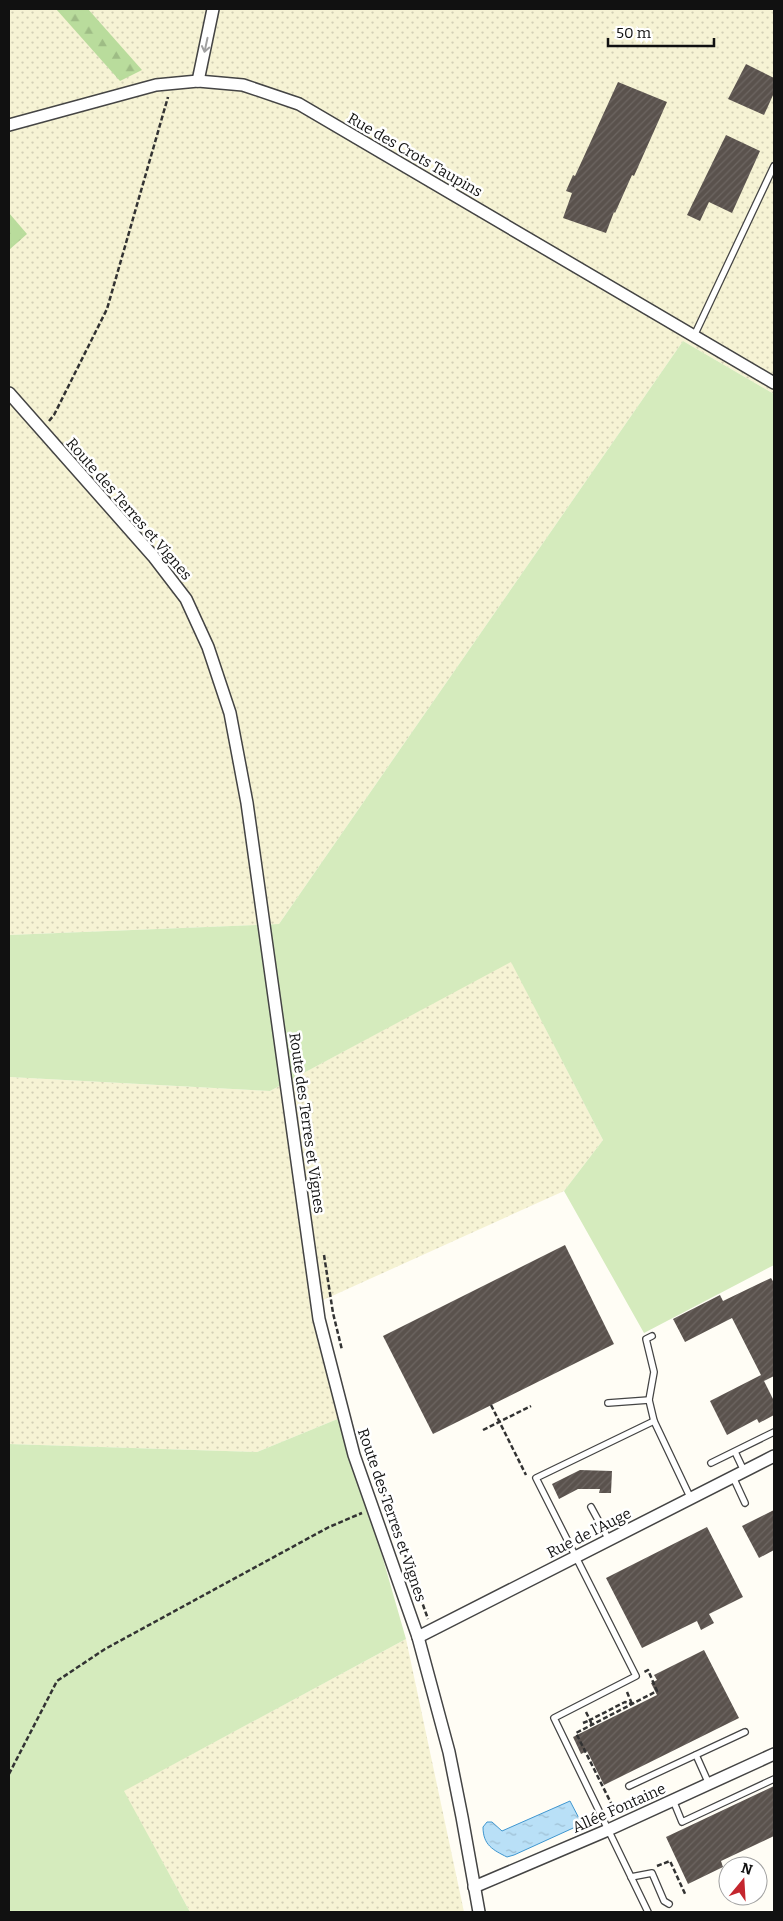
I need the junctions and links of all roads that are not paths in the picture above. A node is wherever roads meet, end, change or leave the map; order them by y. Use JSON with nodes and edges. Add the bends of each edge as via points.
{"nodes":[{"id":1,"x":213,"y":9,"type":"edge"},
{"id":2,"x":198,"y":81,"type":"junction"},
{"id":3,"x":9,"y":125,"type":"edge"},
{"id":4,"x":774,"y":166,"type":"edge"},
{"id":5,"x":694,"y":336,"type":"junction"},
{"id":6,"x":774,"y":383,"type":"edge"},
{"id":7,"x":9,"y":393,"type":"edge"},
{"id":8,"x":652,"y":1336,"type":"dead end"},
{"id":9,"x":649,"y":1400,"type":"junction"},
{"id":10,"x":608,"y":1403,"type":"dead end"},
{"id":11,"x":654,"y":1421,"type":"junction"},
{"id":12,"x":774,"y":1432,"type":"edge"},
{"id":13,"x":735,"y":1452,"type":"junction"},
{"id":14,"x":774,"y":1456,"type":"edge"},
{"id":15,"x":711,"y":1464,"type":"dead end"},
{"id":16,"x":744,"y":1472,"type":"junction"},
{"id":17,"x":733,"y":1477,"type":"junction"},
{"id":18,"x":691,"y":1499,"type":"junction"},
{"id":19,"x":745,"y":1503,"type":"dead end"},
{"id":20,"x":591,"y":1507,"type":"dead end"},
{"id":21,"x":608,"y":1540,"type":"junction"},
{"id":22,"x":576,"y":1557,"type":"junction"},
{"id":23,"x":418,"y":1637,"type":"junction"},
{"id":24,"x":745,"y":1732,"type":"dead end"},
{"id":25,"x":774,"y":1754,"type":"edge"},
{"id":26,"x":696,"y":1755,"type":"junction"},
{"id":27,"x":774,"y":1779,"type":"edge"},
{"id":28,"x":709,"y":1784,"type":"junction"},
{"id":29,"x":629,"y":1786,"type":"dead end"},
{"id":30,"x":673,"y":1800,"type":"junction"},
{"id":31,"x":608,"y":1830,"type":"junction"},
{"id":32,"x":631,"y":1877,"type":"junction"},
{"id":33,"x":474,"y":1887,"type":"junction"},
{"id":34,"x":669,"y":1904,"type":"dead end"},
{"id":35,"x":478,"y":1912,"type":"edge"},
{"id":36,"x":648,"y":1912,"type":"edge"}],
"edges":[{"from":1,"to":2,"type":"street","one_way":true},
{"from":2,"to":3,"type":"street","name":"Rue des Crots Taupins","via":[[156,85]]},
{"from":2,"to":5,"type":"street","name":"Rue des Crots Taupins","via":[[243,85],[299,104]]},
{"from":4,"to":5,"type":"lane"},
{"from":5,"to":6,"type":"street","name":"Rue des Crots Taupins"},
{"from":7,"to":23,"type":"street","name":"Route des Terres et Vignes","via":[[153,556],[186,599],[208,647],[230,713],[247,804],[319,1319],[346,1430]]},
{"from":8,"to":9,"type":"lane","via":[[646,1339],[654,1372]]},
{"from":9,"to":10,"type":"lane"},
{"from":9,"to":11,"type":"lane"},
{"from":11,"to":18,"type":"lane"},
{"from":11,"to":22,"type":"lane","via":[[536,1478]]},
{"from":12,"to":13,"type":"lane"},
{"from":13,"to":15,"type":"lane"},
{"from":13,"to":16,"type":"lane"},
{"from":14,"to":16,"type":"street","name":"Rue de l'Auge"},
{"from":16,"to":17,"type":"street","name":"Rue de l'Auge"},
{"from":17,"to":18,"type":"street","name":"Rue de l'Auge"},
{"from":17,"to":19,"type":"lane"},
{"from":18,"to":21,"type":"street","name":"Rue de l'Auge"},
{"from":20,"to":21,"type":"lane"},
{"from":21,"to":22,"type":"street","name":"Rue de l'Auge"},
{"from":22,"to":23,"type":"street","name":"Rue de l'Auge"},
{"from":22,"to":31,"type":"lane","via":[[636,1676],[554,1718]]},
{"from":23,"to":33,"type":"street","name":"Route des Terres et Vignes","via":[[449,1752]]},
{"from":24,"to":26,"type":"lane"},
{"from":25,"to":28,"type":"street","name":"Allée Fontaine"},
{"from":26,"to":28,"type":"lane"},
{"from":26,"to":29,"type":"lane"},
{"from":27,"to":30,"type":"lane","via":[[682,1822]]},
{"from":28,"to":30,"type":"street","name":"Allée Fontaine"},
{"from":30,"to":31,"type":"street","name":"Allée Fontaine"},
{"from":31,"to":32,"type":"lane"},
{"from":31,"to":33,"type":"street","name":"Allée Fontaine"},
{"from":32,"to":34,"type":"lane","via":[[652,1873],[664,1901]]},
{"from":32,"to":36,"type":"lane"},
{"from":33,"to":35,"type":"street","name":"Route des Terres et Vignes"}]}
